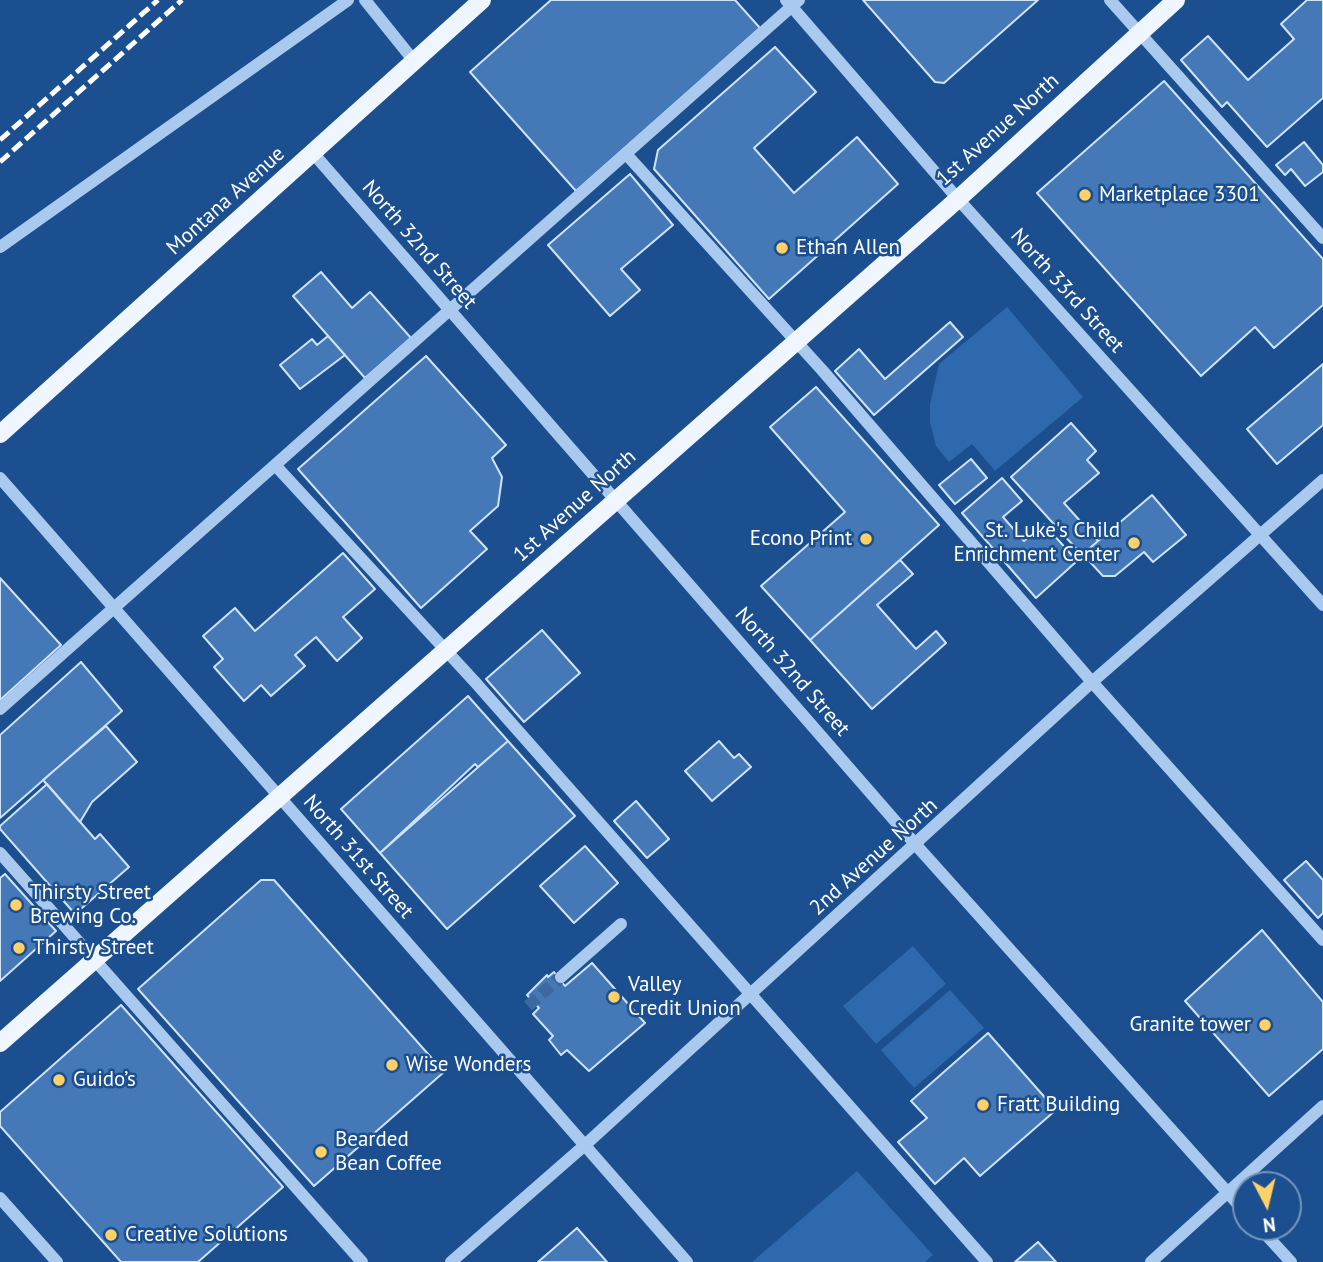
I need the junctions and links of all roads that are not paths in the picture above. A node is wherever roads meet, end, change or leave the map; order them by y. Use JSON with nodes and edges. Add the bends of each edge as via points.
{"nodes":[{"id":1,"x":348,"y":0,"type":"edge"},
{"id":2,"x":365,"y":0,"type":"edge"},
{"id":3,"x":482,"y":0,"type":"edge"},
{"id":4,"x":1111,"y":0,"type":"edge"},
{"id":5,"x":1176,"y":0,"type":"edge"},
{"id":6,"x":792,"y":2,"type":"edge"},
{"id":7,"x":1139,"y":32,"type":"junction"},
{"id":8,"x":414,"y":61,"type":"junction"},
{"id":9,"x":313,"y":153,"type":"junction"},
{"id":10,"x":626,"y":154,"type":"junction"},
{"id":11,"x":958,"y":199,"type":"junction"},
{"id":12,"x":1323,"y":238,"type":"edge"},
{"id":13,"x":0,"y":247,"type":"edge"},
{"id":14,"x":451,"y":309,"type":"junction"},
{"id":15,"x":795,"y":340,"type":"junction"},
{"id":16,"x":0,"y":434,"type":"edge"},
{"id":17,"x":275,"y":465,"type":"junction"},
{"id":18,"x":0,"y":478,"type":"edge"},
{"id":19,"x":1323,"y":480,"type":"edge"},
{"id":20,"x":617,"y":499,"type":"junction"},
{"id":21,"x":1262,"y":535,"type":"junction"},
{"id":22,"x":1323,"y":605,"type":"edge"},
{"id":23,"x":114,"y":608,"type":"junction"},
{"id":24,"x":446,"y":651,"type":"junction"},
{"id":25,"x":1092,"y":682,"type":"junction"},
{"id":26,"x":0,"y":709,"type":"edge"},
{"id":27,"x":281,"y":798,"type":"junction"},
{"id":28,"x":916,"y":845,"type":"junction"},
{"id":29,"x":0,"y":853,"type":"edge"},
{"id":30,"x":621,"y":924,"type":"dead end"},
{"id":31,"x":1323,"y":940,"type":"edge"},
{"id":32,"x":96,"y":960,"type":"junction"},
{"id":33,"x":561,"y":977,"type":"tunnel mouth"},
{"id":34,"x":751,"y":994,"type":"junction"},
{"id":35,"x":0,"y":1043,"type":"edge"},
{"id":36,"x":1323,"y":1106,"type":"edge"},
{"id":37,"x":584,"y":1145,"type":"junction"},
{"id":38,"x":1228,"y":1193,"type":"junction"},
{"id":39,"x":1232,"y":1197,"type":"edge"},
{"id":40,"x":0,"y":1198,"type":"edge"},
{"id":41,"x":1272,"y":1241,"type":"edge"},
{"id":42,"x":57,"y":1262,"type":"edge"},
{"id":43,"x":362,"y":1262,"type":"edge"},
{"id":44,"x":451,"y":1262,"type":"edge"},
{"id":45,"x":687,"y":1262,"type":"edge"},
{"id":46,"x":987,"y":1262,"type":"edge"},
{"id":47,"x":1151,"y":1262,"type":"edge"},
{"id":48,"x":1291,"y":1262,"type":"edge"}],
"edges":[{"from":1,"to":13,"type":"street"},
{"from":2,"to":8,"type":"street"},
{"from":3,"to":8,"type":"main road","name":"Montana Avenue"},
{"from":4,"to":7,"type":"street"},
{"from":5,"to":7,"type":"main road","name":"1st Avenue North"},
{"from":6,"to":10,"type":"street"},
{"from":6,"to":11,"type":"street","name":"North 33rd Street"},
{"from":7,"to":11,"type":"main road","name":"1st Avenue North"},
{"from":7,"to":12,"type":"street"},
{"from":8,"to":9,"type":"main road","name":"Montana Avenue"},
{"from":9,"to":14,"type":"street","name":"North 32nd Street"},
{"from":9,"to":16,"type":"main road","name":"Montana Avenue"},
{"from":10,"to":14,"type":"street"},
{"from":10,"to":15,"type":"street"},
{"from":11,"to":15,"type":"main road","name":"1st Avenue North"},
{"from":11,"to":21,"type":"street","name":"North 33rd Street"},
{"from":14,"to":17,"type":"street"},
{"from":14,"to":20,"type":"street","name":"North 32nd Street"},
{"from":15,"to":20,"type":"main road","name":"1st Avenue North"},
{"from":15,"to":25,"type":"street"},
{"from":17,"to":23,"type":"street"},
{"from":17,"to":24,"type":"street"},
{"from":18,"to":23,"type":"street","name":"North 31st Street"},
{"from":19,"to":21,"type":"street","name":"2nd Avenue North"},
{"from":20,"to":24,"type":"main road","name":"1st Avenue North"},
{"from":20,"to":28,"type":"street","name":"North 32nd Street"},
{"from":21,"to":22,"type":"street","name":"North 33rd Street"},
{"from":21,"to":25,"type":"street","name":"2nd Avenue North"},
{"from":23,"to":26,"type":"street"},
{"from":23,"to":27,"type":"street","name":"North 31st Street"},
{"from":24,"to":27,"type":"main road","name":"1st Avenue North"},
{"from":24,"to":34,"type":"street"},
{"from":25,"to":28,"type":"street","name":"2nd Avenue North"},
{"from":25,"to":31,"type":"street"},
{"from":27,"to":32,"type":"main road","name":"1st Avenue North"},
{"from":27,"to":37,"type":"street","name":"North 31st Street"},
{"from":28,"to":34,"type":"street","name":"2nd Avenue North"},
{"from":28,"to":38,"type":"street","name":"North 32nd Street"},
{"from":29,"to":32,"type":"street"},
{"from":30,"to":33,"type":"street"},
{"from":32,"to":35,"type":"main road","name":"1st Avenue North"},
{"from":32,"to":43,"type":"street"},
{"from":34,"to":37,"type":"street","name":"2nd Avenue North"},
{"from":34,"to":46,"type":"street"},
{"from":36,"to":38,"type":"street"},
{"from":37,"to":44,"type":"street","name":"2nd Avenue North"},
{"from":37,"to":45,"type":"street","name":"North 31st Street"},
{"from":38,"to":39,"type":"street","name":"North 32nd Street"},
{"from":38,"to":47,"type":"street"},
{"from":40,"to":42,"type":"street"},
{"from":41,"to":48,"type":"street"}]}
